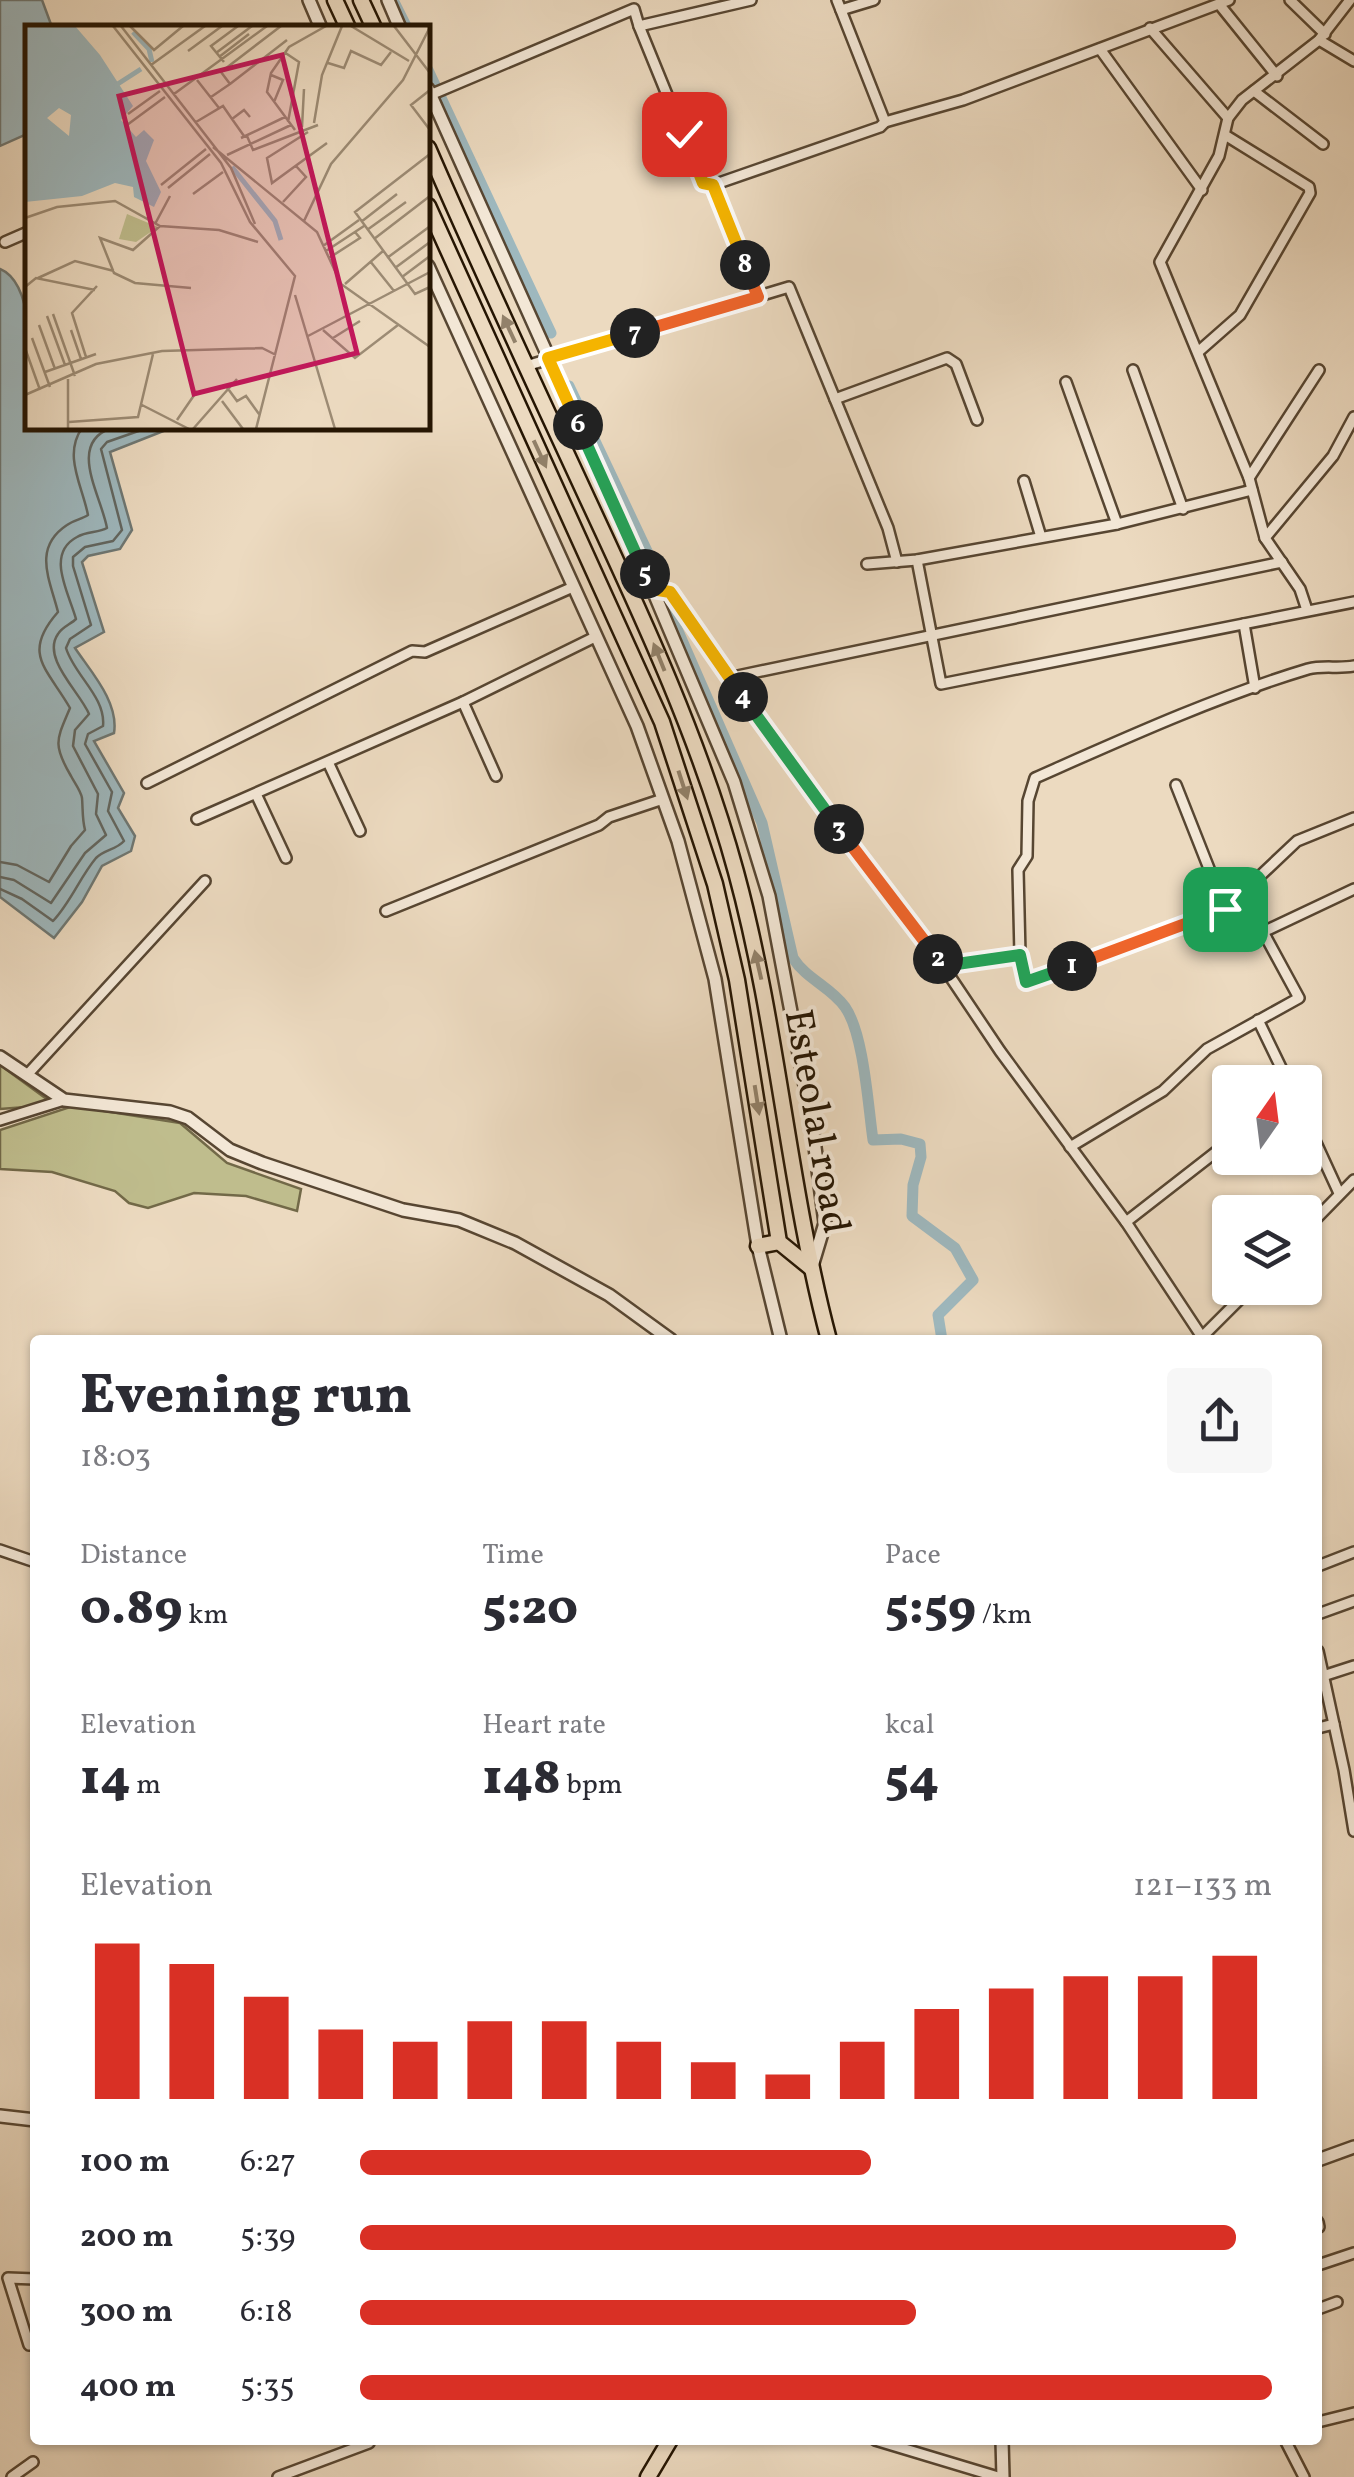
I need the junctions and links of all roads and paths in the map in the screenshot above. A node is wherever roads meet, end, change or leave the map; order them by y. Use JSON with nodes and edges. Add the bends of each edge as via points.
{"nodes":[{"id":1,"x":309,"y":0,"type":"edge"},
{"id":2,"x":336,"y":0,"type":"edge"},
{"id":3,"x":361,"y":0,"type":"edge"},
{"id":4,"x":388,"y":0,"type":"edge"},
{"id":5,"x":751,"y":0,"type":"edge"},
{"id":6,"x":874,"y":0,"type":"edge"},
{"id":7,"x":1290,"y":0,"type":"edge"},
{"id":8,"x":1350,"y":0,"type":"edge"},
{"id":9,"x":1224,"y":2,"type":"edge"},
{"id":10,"x":839,"y":5,"type":"edge"},
{"id":11,"x":320,"y":25,"type":"edge"},
{"id":12,"x":347,"y":25,"type":"edge"},
{"id":13,"x":373,"y":25,"type":"edge"},
{"id":14,"x":399,"y":25,"type":"edge"},
{"id":15,"x":639,"y":26,"type":"junction"},
{"id":16,"x":1150,"y":28,"type":"junction"},
{"id":17,"x":1322,"y":37,"type":"junction"},
{"id":18,"x":1100,"y":49,"type":"junction"},
{"id":19,"x":1354,"y":61,"type":"edge"},
{"id":20,"x":1276,"y":76,"type":"junction"},
{"id":21,"x":1254,"y":91,"type":"junction"},
{"id":22,"x":434,"y":92,"type":"edge"},
{"id":23,"x":1228,"y":118,"type":"junction"},
{"id":24,"x":885,"y":122,"type":"junction"},
{"id":25,"x":1226,"y":135,"type":"junction"},
{"id":26,"x":1323,"y":144,"type":"dead end"},
{"id":27,"x":430,"y":152,"type":"edge"},
{"id":28,"x":713,"y":185,"type":"junction"},
{"id":29,"x":1202,"y":190,"type":"junction"},
{"id":30,"x":430,"y":210,"type":"edge"},
{"id":31,"x":25,"y":233,"type":"edge"},
{"id":32,"x":5,"y":242,"type":"dead end"},
{"id":33,"x":430,"y":270,"type":"edge"},
{"id":34,"x":758,"y":297,"type":"junction"},
{"id":35,"x":1198,"y":352,"type":"junction"},
{"id":36,"x":548,"y":358,"type":"junction"},
{"id":37,"x":526,"y":366,"type":"junction"},
{"id":38,"x":1133,"y":370,"type":"dead end"},
{"id":39,"x":1319,"y":370,"type":"dead end"},
{"id":40,"x":1066,"y":382,"type":"dead end"},
{"id":41,"x":835,"y":399,"type":"junction"},
{"id":42,"x":1354,"y":417,"type":"edge"},
{"id":43,"x":976,"y":420,"type":"dead end"},
{"id":44,"x":1024,"y":480,"type":"dead end"},
{"id":45,"x":1250,"y":484,"type":"junction"},
{"id":46,"x":1183,"y":509,"type":"junction"},
{"id":47,"x":1116,"y":524,"type":"junction"},
{"id":48,"x":1041,"y":537,"type":"junction"},
{"id":49,"x":1266,"y":538,"type":"junction"},
{"id":50,"x":918,"y":560,"type":"junction"},
{"id":51,"x":898,"y":562,"type":"junction"},
{"id":52,"x":1282,"y":562,"type":"junction"},
{"id":53,"x":867,"y":564,"type":"dead end"},
{"id":54,"x":628,"y":586,"type":"junction"},
{"id":55,"x":573,"y":587,"type":"junction"},
{"id":56,"x":652,"y":589,"type":"junction"},
{"id":57,"x":1354,"y":602,"type":"edge"},
{"id":58,"x":1307,"y":610,"type":"junction"},
{"id":59,"x":1244,"y":624,"type":"junction"},
{"id":60,"x":595,"y":637,"type":"junction"},
{"id":61,"x":932,"y":638,"type":"junction"},
{"id":62,"x":1354,"y":666,"type":"edge"},
{"id":63,"x":728,"y":678,"type":"junction"},
{"id":64,"x":1254,"y":688,"type":"junction"},
{"id":65,"x":463,"y":702,"type":"junction"},
{"id":66,"x":328,"y":762,"type":"junction"},
{"id":67,"x":496,"y":776,"type":"dead end"},
{"id":68,"x":148,"y":783,"type":"dead end"},
{"id":69,"x":1176,"y":785,"type":"dead end"},
{"id":70,"x":256,"y":794,"type":"junction"},
{"id":71,"x":663,"y":800,"type":"junction"},
{"id":72,"x":1354,"y":818,"type":"edge"},
{"id":73,"x":197,"y":819,"type":"dead end"},
{"id":74,"x":360,"y":831,"type":"dead end"},
{"id":75,"x":286,"y":858,"type":"dead end"},
{"id":76,"x":205,"y":881,"type":"dead end"},
{"id":77,"x":1354,"y":889,"type":"edge"},
{"id":78,"x":1242,"y":893,"type":"junction"},
{"id":79,"x":1225,"y":909,"type":"junction"},
{"id":80,"x":386,"y":911,"type":"dead end"},
{"id":81,"x":1263,"y":932,"type":"junction"},
{"id":82,"x":1020,"y":955,"type":"junction"},
{"id":83,"x":943,"y":966,"type":"junction"},
{"id":84,"x":1258,"y":1020,"type":"junction"},
{"id":85,"x":0,"y":1057,"type":"edge"},
{"id":86,"x":1280,"y":1065,"type":"edge"},
{"id":87,"x":27,"y":1075,"type":"junction"},
{"id":88,"x":64,"y":1100,"type":"junction"},
{"id":89,"x":0,"y":1120,"type":"edge"},
{"id":90,"x":1070,"y":1147,"type":"junction"},
{"id":91,"x":1212,"y":1154,"type":"edge"},
{"id":92,"x":1322,"y":1156,"type":"edge"},
{"id":93,"x":1354,"y":1180,"type":"edge"},
{"id":94,"x":1339,"y":1193,"type":"junction"},
{"id":95,"x":1322,"y":1212,"type":"edge"},
{"id":96,"x":1126,"y":1222,"type":"junction"},
{"id":97,"x":779,"y":1242,"type":"junction"},
{"id":98,"x":758,"y":1246,"type":"junction"},
{"id":99,"x":811,"y":1268,"type":"junction"},
{"id":100,"x":1235,"y":1305,"type":"edge"},
{"id":101,"x":664,"y":1335,"type":"edge"},
{"id":102,"x":779,"y":1335,"type":"edge"},
{"id":103,"x":827,"y":1335,"type":"edge"},
{"id":104,"x":1201,"y":1335,"type":"edge"},
{"id":105,"x":1208,"y":1335,"type":"edge"},
{"id":106,"x":0,"y":1550,"type":"edge"},
{"id":107,"x":1354,"y":1552,"type":"edge"},
{"id":108,"x":30,"y":1560,"type":"edge"},
{"id":109,"x":1322,"y":1564,"type":"edge"},
{"id":110,"x":1354,"y":1602,"type":"edge"},
{"id":111,"x":1322,"y":1613,"type":"edge"},
{"id":112,"x":1354,"y":1666,"type":"edge"},
{"id":113,"x":1322,"y":1671,"type":"edge"},
{"id":114,"x":1323,"y":1676,"type":"junction"},
{"id":115,"x":1334,"y":1724,"type":"junction"},
{"id":116,"x":1322,"y":1727,"type":"edge"},
{"id":117,"x":1349,"y":1768,"type":"edge"},
{"id":118,"x":1354,"y":1831,"type":"edge"},
{"id":119,"x":0,"y":2116,"type":"edge"},
{"id":120,"x":30,"y":2119,"type":"edge"},
{"id":121,"x":1354,"y":2147,"type":"edge"},
{"id":122,"x":1322,"y":2159,"type":"edge"},
{"id":123,"x":1354,"y":2253,"type":"edge"},
{"id":124,"x":1322,"y":2264,"type":"edge"},
{"id":125,"x":30,"y":2280,"type":"edge"},
{"id":126,"x":1337,"y":2302,"type":"dead end"},
{"id":127,"x":1322,"y":2308,"type":"edge"},
{"id":128,"x":29,"y":2345,"type":"dead end"},
{"id":129,"x":1354,"y":2413,"type":"edge"},
{"id":130,"x":1322,"y":2421,"type":"edge"},
{"id":131,"x":364,"y":2445,"type":"edge"},
{"id":132,"x":667,"y":2445,"type":"edge"},
{"id":133,"x":892,"y":2445,"type":"edge"},
{"id":134,"x":1002,"y":2445,"type":"edge"},
{"id":135,"x":1288,"y":2445,"type":"edge"},
{"id":136,"x":33,"y":2462,"type":"dead end"},
{"id":137,"x":12,"y":2477,"type":"edge"},
{"id":138,"x":278,"y":2477,"type":"edge"},
{"id":139,"x":648,"y":2477,"type":"edge"},
{"id":140,"x":1001,"y":2477,"type":"edge"},
{"id":141,"x":1304,"y":2477,"type":"edge"}],
"edges":[{"from":1,"to":11,"type":"street"},
{"from":2,"to":12,"type":"highway"},
{"from":3,"to":13,"type":"highway"},
{"from":4,"to":14,"type":"street"},
{"from":5,"to":15,"type":"street"},
{"from":6,"to":10,"type":"street"},
{"from":7,"to":17,"type":"street"},
{"from":8,"to":17,"type":"street"},
{"from":9,"to":16,"type":"street"},
{"from":9,"to":20,"type":"street"},
{"from":10,"to":24,"type":"street"},
{"from":15,"to":22,"type":"street","via":[[634,9]]},
{"from":15,"to":28,"type":"street","via":[[703,183]]},
{"from":16,"to":18,"type":"street"},
{"from":16,"to":23,"type":"street"},
{"from":17,"to":19,"type":"street"},
{"from":17,"to":20,"type":"street"},
{"from":18,"to":24,"type":"street"},
{"from":18,"to":29,"type":"street"},
{"from":20,"to":21,"type":"street"},
{"from":21,"to":23,"type":"street"},
{"from":21,"to":26,"type":"street"},
{"from":22,"to":36,"type":"street"},
{"from":23,"to":25,"type":"street"},
{"from":24,"to":28,"type":"street"},
{"from":25,"to":29,"type":"street"},
{"from":25,"to":35,"type":"street","via":[[1310,193],[1240,315]]},
{"from":37,"to":27,"type":"highway","name":"Esteolal road","one_way":true},
{"from":28,"to":34,"type":"street"},
{"from":29,"to":35,"type":"street","via":[[1160,262]]},
{"from":30,"to":97,"type":"highway","name":"Esteolal road","one_way":true,"via":[[672,753],[738,980]]},
{"from":31,"to":32,"type":"street"},
{"from":33,"to":55,"type":"street"},
{"from":34,"to":36,"type":"street"},
{"from":34,"to":41,"type":"street","via":[[789,287]]},
{"from":35,"to":45,"type":"street"},
{"from":36,"to":37,"type":"street"},
{"from":36,"to":56,"type":"street"},
{"from":37,"to":54,"type":"highway","name":"Esteolal road"},
{"from":38,"to":46,"type":"street"},
{"from":39,"to":45,"type":"street"},
{"from":40,"to":47,"type":"street"},
{"from":41,"to":43,"type":"street","via":[[948,358]]},
{"from":41,"to":51,"type":"street"},
{"from":42,"to":49,"type":"street","via":[[1332,456]]},
{"from":44,"to":48,"type":"street"},
{"from":45,"to":46,"type":"street"},
{"from":45,"to":49,"type":"street"},
{"from":46,"to":47,"type":"street"},
{"from":47,"to":48,"type":"street"},
{"from":48,"to":50,"type":"street"},
{"from":49,"to":52,"type":"street"},
{"from":50,"to":51,"type":"street"},
{"from":50,"to":61,"type":"street"},
{"from":51,"to":53,"type":"street"},
{"from":52,"to":58,"type":"street"},
{"from":52,"to":61,"type":"street"},
{"from":54,"to":56,"type":"street"},
{"from":99,"to":54,"type":"highway","name":"Esteolal road","one_way":true,"via":[[767,1003],[736,871],[708,782]]},
{"from":55,"to":60,"type":"street"},
{"from":55,"to":68,"type":"street","via":[[424,652],[412,651]]},
{"from":56,"to":63,"type":"street","via":[[670,592]]},
{"from":56,"to":99,"type":"street","via":[[734,782],[769,896],[826,1222]]},
{"from":57,"to":58,"type":"street"},
{"from":58,"to":59,"type":"street"},
{"from":59,"to":61,"type":"street","via":[[941,684]]},
{"from":59,"to":64,"type":"street"},
{"from":60,"to":65,"type":"street"},
{"from":60,"to":71,"type":"street"},
{"from":61,"to":63,"type":"street"},
{"from":62,"to":64,"type":"street","via":[[1313,668]]},
{"from":63,"to":83,"type":"street"},
{"from":64,"to":82,"type":"street","via":[[1034,778],[1026,856],[1018,870]]},
{"from":65,"to":66,"type":"street"},
{"from":65,"to":67,"type":"street"},
{"from":66,"to":70,"type":"street"},
{"from":66,"to":74,"type":"street"},
{"from":69,"to":79,"type":"street"},
{"from":70,"to":73,"type":"street"},
{"from":70,"to":75,"type":"street"},
{"from":71,"to":80,"type":"street"},
{"from":71,"to":98,"type":"street","via":[[715,979]]},
{"from":72,"to":78,"type":"street","via":[[1298,841]]},
{"from":76,"to":87,"type":"street"},
{"from":77,"to":81,"type":"street"},
{"from":78,"to":79,"type":"street"},
{"from":78,"to":81,"type":"street"},
{"from":79,"to":82,"type":"street","via":[[1026,982]]},
{"from":81,"to":84,"type":"street","via":[[1299,998]]},
{"from":82,"to":83,"type":"street"},
{"from":83,"to":90,"type":"street"},
{"from":84,"to":86,"type":"street"},
{"from":84,"to":90,"type":"street","via":[[1207,1050],[1163,1091]]},
{"from":85,"to":87,"type":"street"},
{"from":87,"to":88,"type":"street"},
{"from":88,"to":89,"type":"street"},
{"from":88,"to":101,"type":"street","via":[[170,1112],[262,1163],[403,1210],[459,1220],[568,1271]]},
{"from":90,"to":96,"type":"street"},
{"from":91,"to":96,"type":"street"},
{"from":92,"to":94,"type":"street"},
{"from":93,"to":94,"type":"street"},
{"from":94,"to":95,"type":"street"},
{"from":96,"to":104,"type":"street"},
{"from":97,"to":98,"type":"highway"},
{"from":97,"to":99,"type":"highway","name":"Esteolal road"},
{"from":98,"to":102,"type":"street"},
{"from":99,"to":103,"type":"highway"},
{"from":100,"to":105,"type":"street"},
{"from":106,"to":108,"type":"street"},
{"from":107,"to":109,"type":"street"},
{"from":110,"to":111,"type":"street"},
{"from":112,"to":114,"type":"street"},
{"from":113,"to":114,"type":"street"},
{"from":114,"to":115,"type":"street"},
{"from":115,"to":116,"type":"street"},
{"from":115,"to":117,"type":"street"},
{"from":117,"to":118,"type":"street"},
{"from":119,"to":120,"type":"street"},
{"from":121,"to":122,"type":"street"},
{"from":123,"to":124,"type":"street"},
{"from":125,"to":128,"type":"street","via":[[8,2278]]},
{"from":126,"to":127,"type":"street"},
{"from":129,"to":130,"type":"street"},
{"from":131,"to":138,"type":"street"},
{"from":132,"to":139,"type":"highway"},
{"from":133,"to":140,"type":"street"},
{"from":134,"to":140,"type":"street"},
{"from":135,"to":141,"type":"street"},
{"from":136,"to":137,"type":"street"}]}
